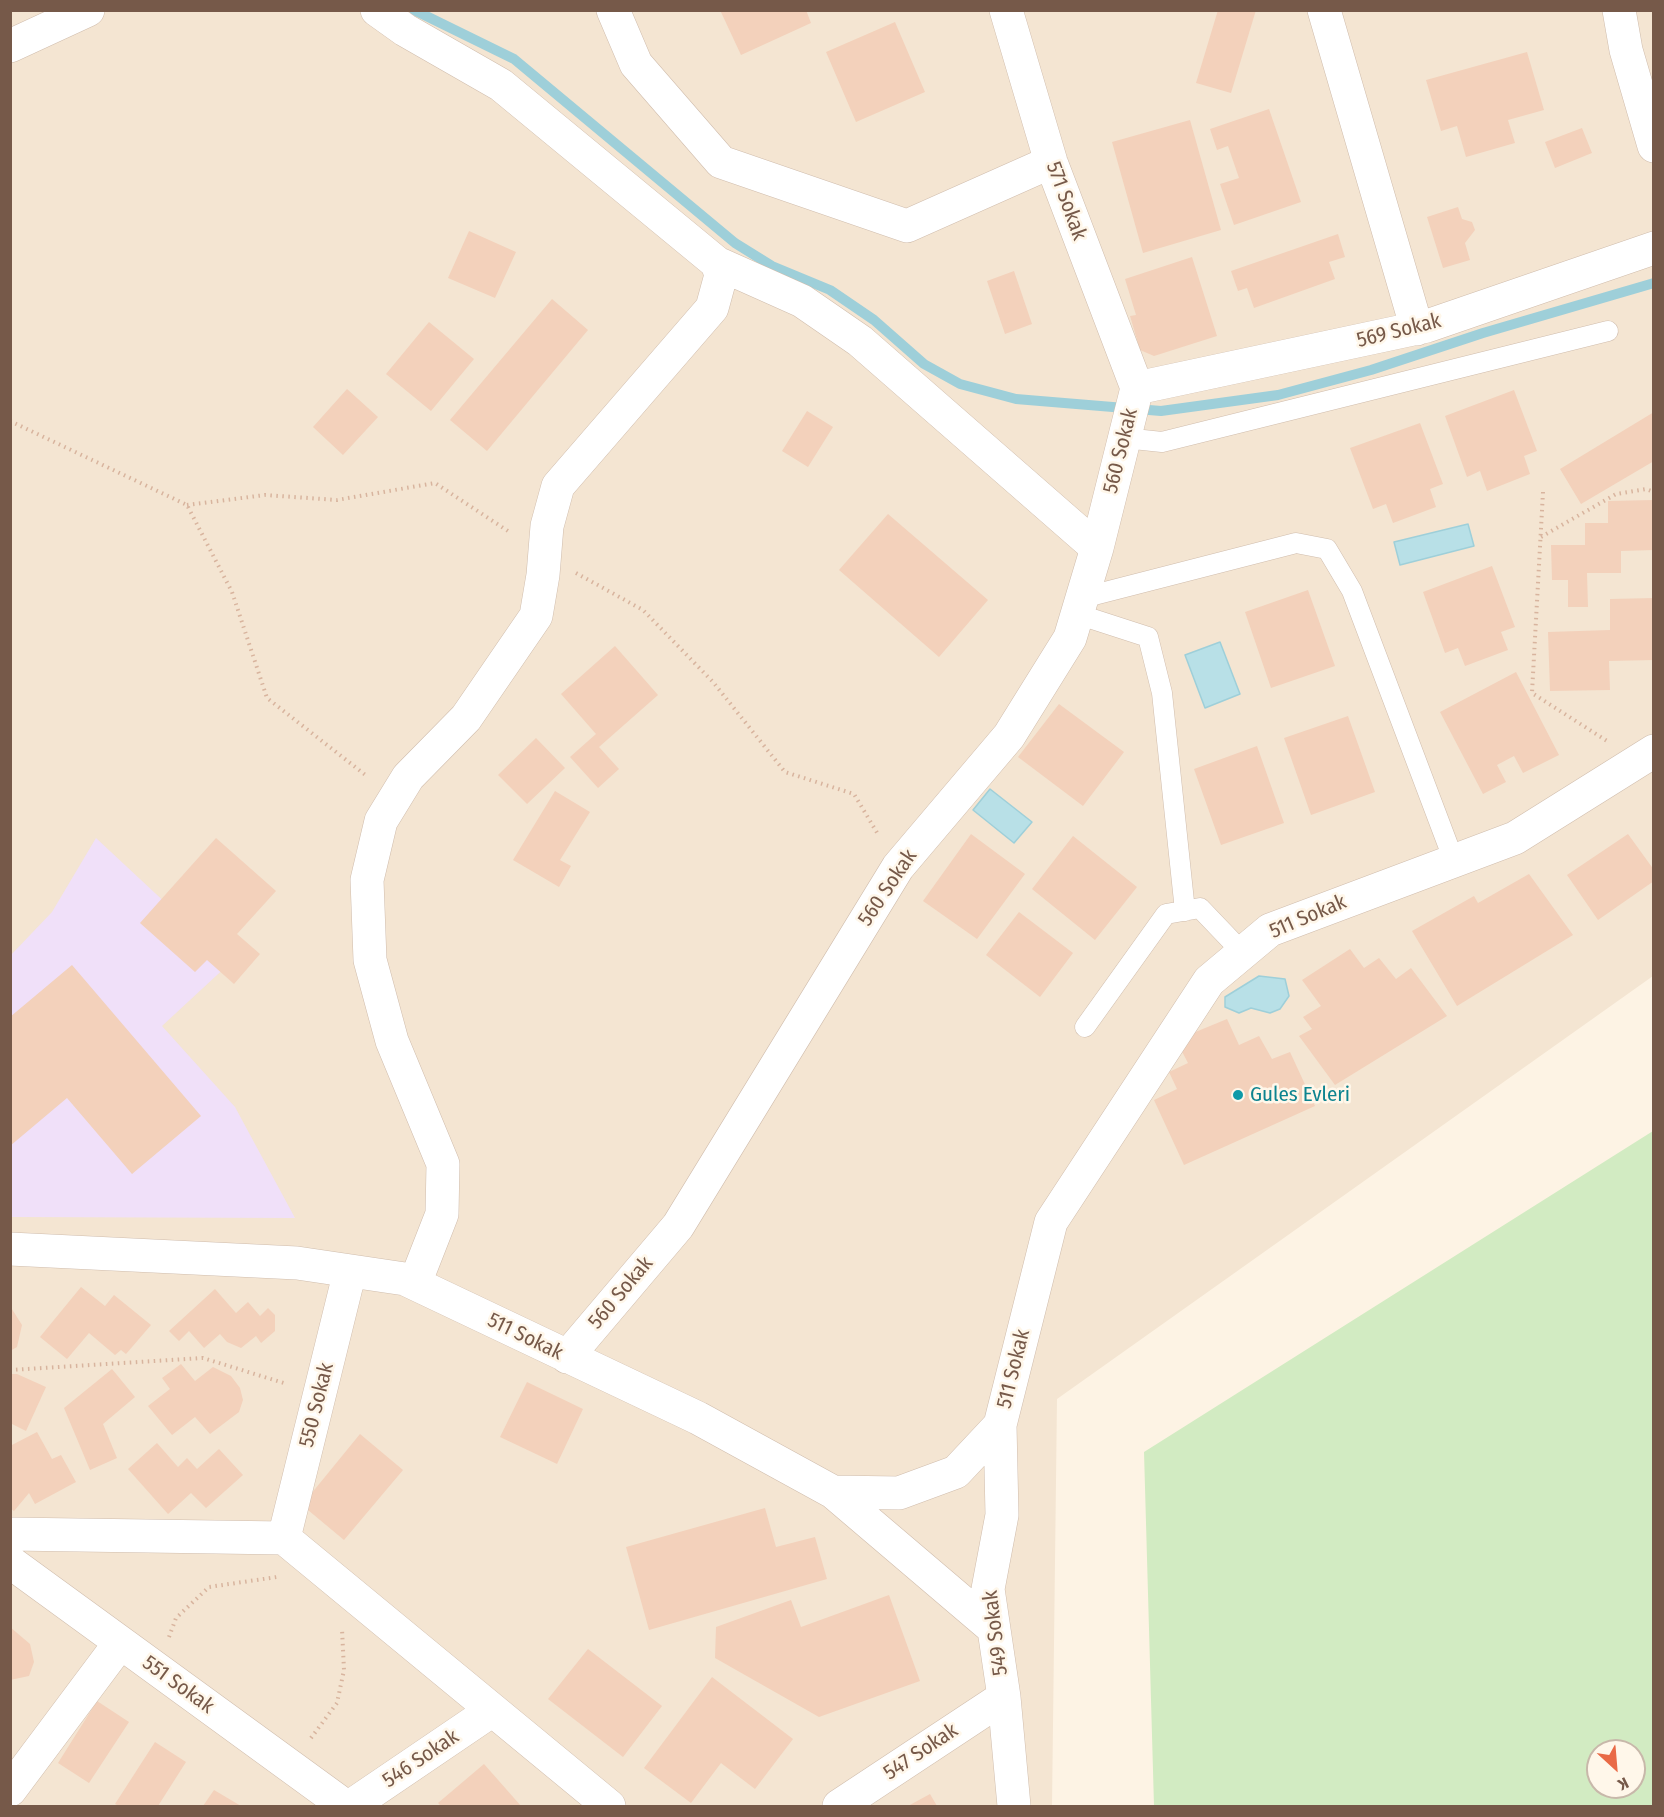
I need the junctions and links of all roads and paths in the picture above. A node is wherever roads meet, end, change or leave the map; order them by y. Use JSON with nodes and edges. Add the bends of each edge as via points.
{"nodes":[{"id":1,"x":88,"y":10,"type":"edge"},
{"id":2,"x":377,"y":10,"type":"edge"},
{"id":3,"x":613,"y":10,"type":"edge"},
{"id":4,"x":1006,"y":10,"type":"edge"},
{"id":5,"x":1324,"y":10,"type":"edge"},
{"id":6,"x":1619,"y":10,"type":"edge"},
{"id":7,"x":10,"y":46,"type":"edge"},
{"id":8,"x":1653,"y":146,"type":"edge"},
{"id":9,"x":1051,"y":162,"type":"junction"},
{"id":10,"x":1653,"y":248,"type":"edge"},
{"id":11,"x":717,"y":263,"type":"junction"},
{"id":12,"x":1417,"y":329,"type":"junction"},
{"id":13,"x":1608,"y":331,"type":"dead end"},
{"id":14,"x":1131,"y":411,"type":"junction"},
{"id":15,"x":10,"y":421,"type":"edge"},
{"id":16,"x":1543,"y":492,"type":"dead end"},
{"id":17,"x":1653,"y":492,"type":"edge"},
{"id":18,"x":1541,"y":537,"type":"junction"},
{"id":19,"x":1097,"y":548,"type":"junction"},
{"id":20,"x":1079,"y":606,"type":"junction"},
{"id":21,"x":1645,"y":757,"type":"edge"},
{"id":22,"x":395,"y":798,"type":"junction"},
{"id":23,"x":1454,"y":861,"type":"junction"},
{"id":24,"x":1185,"y":911,"type":"junction"},
{"id":25,"x":1243,"y":952,"type":"junction"},
{"id":26,"x":1085,"y":1027,"type":"dead end"},
{"id":27,"x":10,"y":1249,"type":"edge"},
{"id":28,"x":350,"y":1271,"type":"junction"},
{"id":29,"x":415,"y":1283,"type":"junction"},
{"id":30,"x":567,"y":1357,"type":"junction"},
{"id":31,"x":10,"y":1370,"type":"edge"},
{"id":32,"x":319,"y":1394,"type":"junction"},
{"id":33,"x":1000,"y":1425,"type":"junction"},
{"id":34,"x":832,"y":1492,"type":"junction"},
{"id":35,"x":10,"y":1534,"type":"edge"},
{"id":36,"x":296,"y":1548,"type":"junction"},
{"id":37,"x":10,"y":1562,"type":"edge"},
{"id":38,"x":350,"y":1594,"type":"junction"},
{"id":39,"x":994,"y":1629,"type":"junction"},
{"id":40,"x":120,"y":1643,"type":"junction"},
{"id":41,"x":165,"y":1676,"type":"junction"},
{"id":42,"x":1004,"y":1697,"type":"junction"},
{"id":43,"x":491,"y":1711,"type":"junction"},
{"id":44,"x":289,"y":1766,"type":"junction"},
{"id":45,"x":10,"y":1790,"type":"edge"},
{"id":46,"x":345,"y":1806,"type":"edge"},
{"id":47,"x":351,"y":1806,"type":"edge"},
{"id":48,"x":609,"y":1806,"type":"edge"},
{"id":49,"x":838,"y":1806,"type":"edge"},
{"id":50,"x":1014,"y":1806,"type":"edge"}],
"edges":[{"from":1,"to":7,"type":"street"},
{"from":2,"to":11,"type":"street","via":[[501,85]]},
{"from":3,"to":9,"type":"street","via":[[636,64],[721,162],[907,226]]},
{"from":4,"to":9,"type":"street","name":"571 Sokak"},
{"from":5,"to":12,"type":"street"},
{"from":6,"to":8,"type":"street"},
{"from":9,"to":14,"type":"street","name":"571 Sokak"},
{"from":10,"to":12,"type":"street","name":"569 Sokak"},
{"from":11,"to":19,"type":"street","via":[[802,301],[860,341]]},
{"from":11,"to":22,"type":"street","via":[[721,275],[712,308],[558,486],[547,525],[536,616],[466,718],[408,777]]},
{"from":12,"to":14,"type":"street","name":"569 Sokak"},
{"from":13,"to":14,"type":"lane","via":[[1162,442]]},
{"from":14,"to":19,"type":"street","name":"560 Sokak"},
{"from":15,"to":22,"type":"path","via":[[187,505],[232,592],[267,698]]},
{"from":16,"to":18,"type":"path"},
{"from":17,"to":18,"type":"path","via":[[1646,489],[1616,494]]},
{"from":18,"to":21,"type":"path","via":[[1533,693]]},
{"from":19,"to":20,"type":"street","name":"560 Sokak"},
{"from":20,"to":23,"type":"lane","via":[[1296,543],[1327,549],[1352,591]]},
{"from":20,"to":24,"type":"lane","via":[[1148,637],[1162,693]]},
{"from":20,"to":30,"type":"street","name":"560 Sokak","via":[[1070,638],[1009,736],[898,867],[678,1226]]},
{"from":21,"to":23,"type":"street","name":"511 Sokak","via":[[1515,838]]},
{"from":22,"to":29,"type":"street","via":[[381,822],[367,880],[369,960],[392,1041],[442,1164],[442,1214]]},
{"from":23,"to":25,"type":"street","name":"511 Sokak","via":[[1270,930]]},
{"from":24,"to":25,"type":"lane","via":[[1200,908]]},
{"from":24,"to":26,"type":"lane","via":[[1166,914]]},
{"from":25,"to":33,"type":"street","name":"511 Sokak","via":[[1209,981],[1052,1222]]},
{"from":27,"to":28,"type":"street","name":"511 Sokak","via":[[297,1263]]},
{"from":28,"to":29,"type":"street","name":"511 Sokak"},
{"from":28,"to":32,"type":"street","name":"550 Sokak"},
{"from":29,"to":30,"type":"street","name":"511 Sokak"},
{"from":30,"to":34,"type":"street","name":"511 Sokak","via":[[698,1418]]},
{"from":31,"to":32,"type":"path","via":[[203,1358]]},
{"from":32,"to":36,"type":"street","name":"550 Sokak"},
{"from":33,"to":34,"type":"street","name":"511 Sokak","via":[[956,1473],[899,1493]]},
{"from":33,"to":39,"type":"street","name":"549 Sokak","via":[[1002,1515],[988,1589]]},
{"from":34,"to":39,"type":"street"},
{"from":35,"to":36,"type":"street"},
{"from":36,"to":38,"type":"street"},
{"from":36,"to":41,"type":"path","via":[[280,1577],[209,1587],[176,1618],[167,1644]]},
{"from":37,"to":40,"type":"street","name":"551 Sokak"},
{"from":38,"to":43,"type":"street"},
{"from":38,"to":44,"type":"path","via":[[341,1634],[344,1670],[338,1703]]},
{"from":39,"to":42,"type":"street","name":"549 Sokak"},
{"from":40,"to":41,"type":"street","name":"551 Sokak"},
{"from":40,"to":45,"type":"street"},
{"from":41,"to":44,"type":"street","name":"551 Sokak"},
{"from":42,"to":49,"type":"street","name":"547 Sokak"},
{"from":42,"to":50,"type":"street","name":"549 Sokak"},
{"from":43,"to":47,"type":"street","name":"546 Sokak"},
{"from":43,"to":48,"type":"street"},
{"from":44,"to":46,"type":"street","name":"551 Sokak"}]}
